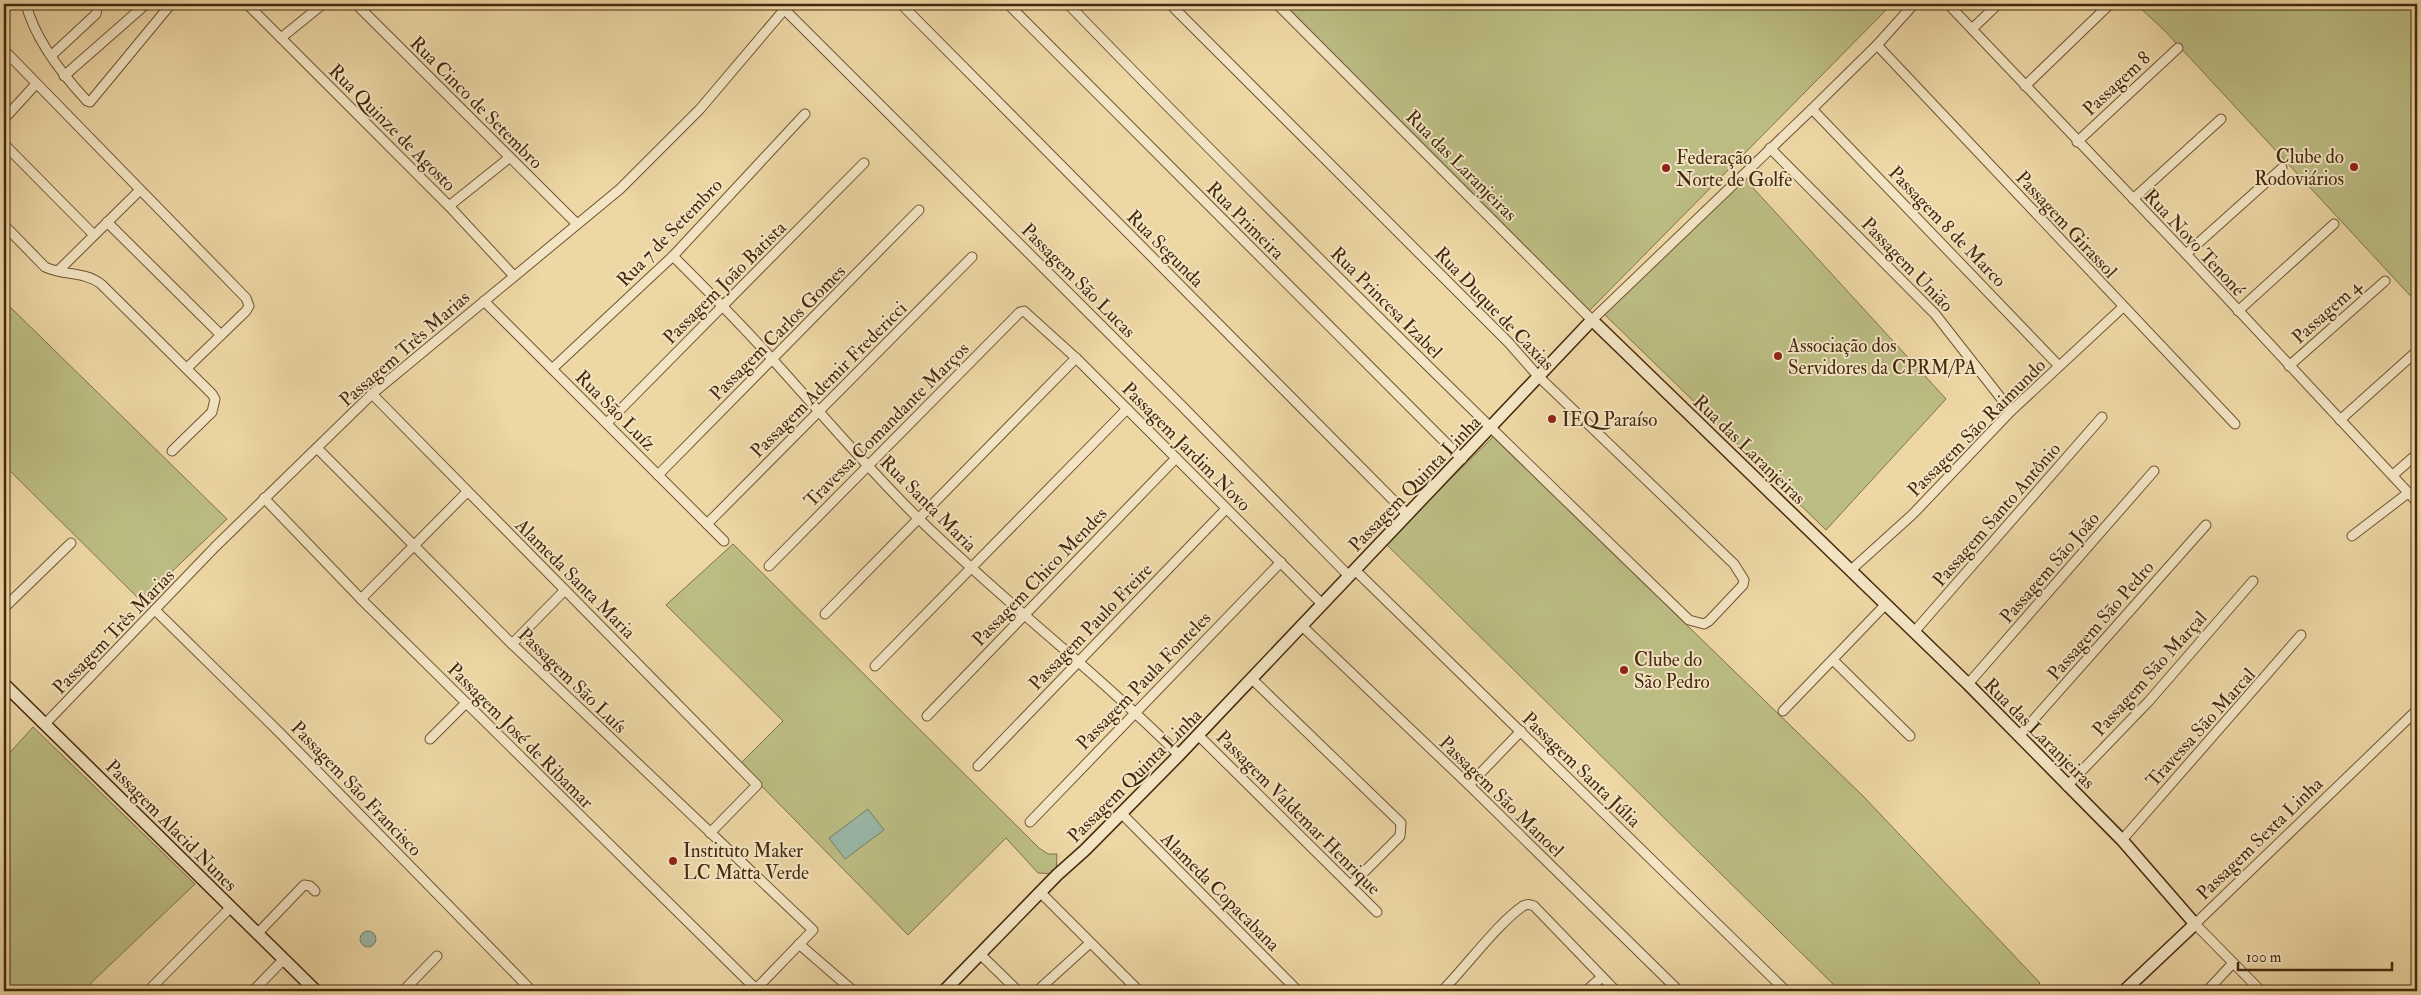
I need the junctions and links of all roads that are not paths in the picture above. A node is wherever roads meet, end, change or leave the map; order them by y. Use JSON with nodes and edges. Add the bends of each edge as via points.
{"nodes":[{"id":1,"x":26,"y":4,"type":"edge"},
{"id":2,"x":95,"y":4,"type":"edge"},
{"id":3,"x":146,"y":4,"type":"edge"},
{"id":4,"x":172,"y":4,"type":"edge"},
{"id":5,"x":247,"y":4,"type":"edge"},
{"id":6,"x":323,"y":4,"type":"edge"},
{"id":7,"x":356,"y":4,"type":"edge"},
{"id":8,"x":901,"y":4,"type":"edge"},
{"id":9,"x":1008,"y":4,"type":"edge"},
{"id":10,"x":1068,"y":4,"type":"edge"},
{"id":11,"x":1170,"y":4,"type":"edge"},
{"id":12,"x":1276,"y":4,"type":"edge"},
{"id":13,"x":1914,"y":4,"type":"edge"},
{"id":14,"x":1948,"y":4,"type":"edge"},
{"id":15,"x":1998,"y":4,"type":"edge"},
{"id":16,"x":2110,"y":4,"type":"edge"},
{"id":17,"x":787,"y":6,"type":"edge"},
{"id":18,"x":1972,"y":29,"type":"junction"},
{"id":19,"x":281,"y":38,"type":"junction"},
{"id":20,"x":1877,"y":45,"type":"junction"},
{"id":21,"x":2178,"y":48,"type":"dead end"},
{"id":22,"x":4,"y":50,"type":"edge"},
{"id":23,"x":52,"y":55,"type":"junction"},
{"id":24,"x":64,"y":76,"type":"junction"},
{"id":25,"x":36,"y":84,"type":"junction"},
{"id":26,"x":2025,"y":86,"type":"junction"},
{"id":27,"x":1812,"y":109,"type":"junction"},
{"id":28,"x":805,"y":114,"type":"dead end"},
{"id":29,"x":4,"y":118,"type":"edge"},
{"id":30,"x":2221,"y":119,"type":"dead end"},
{"id":31,"x":2077,"y":142,"type":"junction"},
{"id":32,"x":4,"y":144,"type":"edge"},
{"id":33,"x":1770,"y":148,"type":"junction"},
{"id":34,"x":509,"y":158,"type":"junction"},
{"id":35,"x":864,"y":163,"type":"dead end"},
{"id":36,"x":2282,"y":168,"type":"dead end"},
{"id":37,"x":140,"y":190,"type":"junction"},
{"id":38,"x":2133,"y":199,"type":"junction"},
{"id":39,"x":449,"y":206,"type":"junction"},
{"id":40,"x":919,"y":210,"type":"dead end"},
{"id":41,"x":107,"y":222,"type":"junction"},
{"id":42,"x":576,"y":223,"type":"junction"},
{"id":43,"x":2334,"y":224,"type":"dead end"},
{"id":44,"x":4,"y":225,"type":"edge"},
{"id":45,"x":94,"y":235,"type":"junction"},
{"id":46,"x":2186,"y":254,"type":"junction"},
{"id":47,"x":673,"y":256,"type":"junction"},
{"id":48,"x":972,"y":256,"type":"dead end"},
{"id":49,"x":58,"y":271,"type":"junction"},
{"id":50,"x":514,"y":276,"type":"junction"},
{"id":51,"x":2385,"y":281,"type":"dead end"},
{"id":52,"x":484,"y":301,"type":"junction"},
{"id":53,"x":723,"y":306,"type":"junction"},
{"id":54,"x":2123,"y":307,"type":"junction"},
{"id":55,"x":2238,"y":311,"type":"junction"},
{"id":56,"x":1028,"y":312,"type":"joint"},
{"id":57,"x":1592,"y":320,"type":"junction"},
{"id":58,"x":221,"y":335,"type":"junction"},
{"id":59,"x":2417,"y":351,"type":"edge"},
{"id":60,"x":1076,"y":358,"type":"junction"},
{"id":61,"x":773,"y":360,"type":"junction"},
{"id":62,"x":2059,"y":366,"type":"junction"},
{"id":63,"x":2289,"y":366,"type":"junction"},
{"id":64,"x":187,"y":368,"type":"junction"},
{"id":65,"x":552,"y":368,"type":"junction"},
{"id":66,"x":1538,"y":376,"type":"junction"},
{"id":67,"x":372,"y":394,"type":"junction"},
{"id":68,"x":1126,"y":410,"type":"junction"},
{"id":69,"x":2011,"y":411,"type":"junction"},
{"id":70,"x":818,"y":414,"type":"junction"},
{"id":71,"x":2102,"y":417,"type":"dead end"},
{"id":72,"x":2340,"y":420,"type":"junction"},
{"id":73,"x":607,"y":423,"type":"junction"},
{"id":74,"x":2235,"y":424,"type":"dead end"},
{"id":75,"x":1491,"y":428,"type":"junction"},
{"id":76,"x":317,"y":448,"type":"junction"},
{"id":77,"x":172,"y":451,"type":"dead end"},
{"id":78,"x":2417,"y":454,"type":"edge"},
{"id":79,"x":1176,"y":458,"type":"junction"},
{"id":80,"x":1462,"y":459,"type":"junction"},
{"id":81,"x":868,"y":466,"type":"junction"},
{"id":82,"x":2154,"y":471,"type":"dead end"},
{"id":83,"x":658,"y":475,"type":"junction"},
{"id":84,"x":2393,"y":475,"type":"junction"},
{"id":85,"x":467,"y":492,"type":"junction"},
{"id":86,"x":2408,"y":493,"type":"junction"},
{"id":87,"x":264,"y":498,"type":"junction"},
{"id":88,"x":2417,"y":502,"type":"edge"},
{"id":89,"x":1226,"y":509,"type":"junction"},
{"id":90,"x":1408,"y":515,"type":"junction"},
{"id":91,"x":918,"y":518,"type":"junction"},
{"id":92,"x":707,"y":524,"type":"junction"},
{"id":93,"x":2206,"y":525,"type":"dead end"},
{"id":94,"x":2352,"y":536,"type":"dead end"},
{"id":95,"x":724,"y":541,"type":"dead end"},
{"id":96,"x":71,"y":543,"type":"dead end"},
{"id":97,"x":415,"y":544,"type":"junction"},
{"id":98,"x":1281,"y":562,"type":"junction"},
{"id":99,"x":769,"y":566,"type":"dead end"},
{"id":100,"x":970,"y":567,"type":"junction"},
{"id":101,"x":1851,"y":570,"type":"junction"},
{"id":102,"x":1352,"y":573,"type":"junction"},
{"id":103,"x":2253,"y":581,"type":"dead end"},
{"id":104,"x":566,"y":590,"type":"junction"},
{"id":105,"x":360,"y":600,"type":"junction"},
{"id":106,"x":1322,"y":604,"type":"junction"},
{"id":107,"x":1886,"y":604,"type":"junction"},
{"id":108,"x":4,"y":608,"type":"edge"},
{"id":109,"x":156,"y":611,"type":"junction"},
{"id":110,"x":825,"y":614,"type":"dead end"},
{"id":111,"x":1024,"y":614,"type":"junction"},
{"id":112,"x":1689,"y":620,"type":"joint"},
{"id":113,"x":1301,"y":625,"type":"junction"},
{"id":114,"x":1914,"y":632,"type":"junction"},
{"id":115,"x":2302,"y":635,"type":"dead end"},
{"id":116,"x":512,"y":644,"type":"junction"},
{"id":117,"x":1833,"y":660,"type":"junction"},
{"id":118,"x":1078,"y":661,"type":"junction"},
{"id":119,"x":874,"y":666,"type":"dead end"},
{"id":120,"x":1252,"y":679,"type":"junction"},
{"id":121,"x":4,"y":684,"type":"edge"},
{"id":122,"x":1968,"y":684,"type":"junction"},
{"id":123,"x":466,"y":704,"type":"junction"},
{"id":124,"x":2417,"y":710,"type":"edge"},
{"id":125,"x":1135,"y":711,"type":"junction"},
{"id":126,"x":1783,"y":711,"type":"dead end"},
{"id":127,"x":927,"y":716,"type":"dead end"},
{"id":128,"x":45,"y":724,"type":"junction"},
{"id":129,"x":1521,"y":731,"type":"junction"},
{"id":130,"x":1198,"y":735,"type":"junction"},
{"id":131,"x":1910,"y":736,"type":"dead end"},
{"id":132,"x":2019,"y":736,"type":"junction"},
{"id":133,"x":430,"y":739,"type":"dead end"},
{"id":134,"x":1179,"y":756,"type":"junction"},
{"id":135,"x":978,"y":766,"type":"dead end"},
{"id":136,"x":1469,"y":785,"type":"junction"},
{"id":137,"x":2067,"y":786,"type":"junction"},
{"id":138,"x":1122,"y":814,"type":"junction"},
{"id":139,"x":1030,"y":822,"type":"dead end"},
{"id":140,"x":710,"y":833,"type":"junction"},
{"id":141,"x":2122,"y":840,"type":"junction"},
{"id":142,"x":1351,"y":885,"type":"junction"},
{"id":143,"x":315,"y":891,"type":"dead end"},
{"id":144,"x":1041,"y":893,"type":"junction"},
{"id":145,"x":231,"y":908,"type":"junction"},
{"id":146,"x":1377,"y":912,"type":"dead end"},
{"id":147,"x":2195,"y":924,"type":"junction"},
{"id":148,"x":257,"y":934,"type":"junction"},
{"id":149,"x":1090,"y":943,"type":"junction"},
{"id":150,"x":799,"y":944,"type":"junction"},
{"id":151,"x":981,"y":955,"type":"junction"},
{"id":152,"x":437,"y":956,"type":"dead end"},
{"id":153,"x":284,"y":960,"type":"junction"},
{"id":154,"x":2234,"y":963,"type":"junction"},
{"id":155,"x":1602,"y":977,"type":"junction"},
{"id":156,"x":851,"y":989,"type":"dead end"},
{"id":157,"x":757,"y":990,"type":"edge"},
{"id":158,"x":1136,"y":990,"type":"edge"},
{"id":159,"x":148,"y":991,"type":"edge"},
{"id":160,"x":253,"y":991,"type":"edge"},
{"id":161,"x":316,"y":991,"type":"edge"},
{"id":162,"x":403,"y":991,"type":"edge"},
{"id":163,"x":532,"y":991,"type":"edge"},
{"id":164,"x":944,"y":991,"type":"edge"},
{"id":165,"x":1018,"y":991,"type":"edge"},
{"id":166,"x":1037,"y":991,"type":"edge"},
{"id":167,"x":1298,"y":991,"type":"edge"},
{"id":168,"x":1442,"y":991,"type":"edge"},
{"id":169,"x":1586,"y":991,"type":"edge"},
{"id":170,"x":1616,"y":991,"type":"edge"},
{"id":171,"x":1679,"y":991,"type":"edge"},
{"id":172,"x":1786,"y":991,"type":"edge"},
{"id":173,"x":2124,"y":991,"type":"edge"},
{"id":174,"x":2206,"y":991,"type":"edge"},
{"id":175,"x":2261,"y":991,"type":"edge"}],
"edges":[{"from":1,"to":23,"type":"street","via":[[30,19]]},
{"from":2,"to":23,"type":"street","via":[[96,14]]},
{"from":3,"to":24,"type":"street"},
{"from":4,"to":24,"type":"street","via":[[94,100],[87,101]]},
{"from":5,"to":19,"type":"street","name":"Rua Quinze de Agosto"},
{"from":6,"to":19,"type":"street"},
{"from":7,"to":34,"type":"street","name":"Rua Cinco de Setembro"},
{"from":8,"to":90,"type":"street","name":"Rua Segunda"},
{"from":9,"to":80,"type":"street","name":"Rua Primeira"},
{"from":10,"to":75,"type":"street","name":"Rua Princesa Izabel"},
{"from":11,"to":66,"type":"street","name":"Rua Duque de Caxias","via":[[1509,343]]},
{"from":12,"to":57,"type":"street","name":"Rua das Laranjeiras"},
{"from":13,"to":20,"type":"street","name":"Passagem Quinta Linha"},
{"from":14,"to":18,"type":"street","name":"Rua Novo Tenoné"},
{"from":15,"to":18,"type":"street"},
{"from":16,"to":26,"type":"street"},
{"from":17,"to":42,"type":"street","name":"Passagem Três Marias","via":[[700,109],[655,156],[620,189]]},
{"from":17,"to":102,"type":"street","name":"Passagem São Lucas","via":[[1174,398]]},
{"from":18,"to":26,"type":"street","name":"Rua Novo Tenoné"},
{"from":19,"to":39,"type":"street","name":"Rua Quinze de Agosto"},
{"from":20,"to":27,"type":"street","name":"Passagem Quinta Linha"},
{"from":20,"to":54,"type":"street","name":"Passagem Girassol"},
{"from":21,"to":31,"type":"street","name":"Passagem 8"},
{"from":22,"to":25,"type":"street"},
{"from":23,"to":24,"type":"street"},
{"from":25,"to":29,"type":"street"},
{"from":25,"to":37,"type":"street"},
{"from":26,"to":31,"type":"street","name":"Rua Novo Tenoné"},
{"from":27,"to":33,"type":"street","name":"Passagem Quinta Linha"},
{"from":27,"to":62,"type":"street","name":"Passagem 8 de Marco"},
{"from":28,"to":47,"type":"street","name":"Rua 7 de Setembro"},
{"from":30,"to":38,"type":"street"},
{"from":31,"to":38,"type":"street","name":"Rua Novo Tenoné"},
{"from":32,"to":45,"type":"street"},
{"from":33,"to":57,"type":"street","name":"Passagem Quinta Linha"},
{"from":33,"to":69,"type":"street","name":"Passagem União","via":[[1935,314]]},
{"from":34,"to":39,"type":"street"},
{"from":34,"to":42,"type":"street","name":"Rua Cinco de Setembro"},
{"from":35,"to":53,"type":"street","name":"Passagem João Batista"},
{"from":36,"to":46,"type":"street"},
{"from":37,"to":41,"type":"street"},
{"from":37,"to":58,"type":"street","via":[[249,302],[246,311]]},
{"from":38,"to":46,"type":"street","name":"Rua Novo Tenoné"},
{"from":39,"to":50,"type":"street","name":"Rua Quinze de Agosto"},
{"from":40,"to":61,"type":"street","name":"Passagem Carlos Gomes"},
{"from":41,"to":45,"type":"street"},
{"from":41,"to":58,"type":"street"},
{"from":42,"to":50,"type":"street","name":"Passagem Três Marias"},
{"from":43,"to":55,"type":"street"},
{"from":44,"to":49,"type":"street","via":[[45,267]]},
{"from":45,"to":49,"type":"street"},
{"from":46,"to":55,"type":"street","name":"Rua Novo Tenoné"},
{"from":47,"to":53,"type":"street","name":"Rua Santa Maria"},
{"from":47,"to":65,"type":"street","name":"Rua 7 de Setembro"},
{"from":48,"to":70,"type":"street","name":"Passagem Ademir Fredericci"},
{"from":49,"to":64,"type":"street","via":[[84,274],[101,284]]},
{"from":50,"to":52,"type":"street","name":"Passagem Três Marias"},
{"from":51,"to":63,"type":"street","name":"Passagem 4"},
{"from":52,"to":65,"type":"street","name":"Rua São Luíz"},
{"from":52,"to":67,"type":"street","name":"Passagem Três Marias"},
{"from":53,"to":61,"type":"street","name":"Rua Santa Maria"},
{"from":53,"to":73,"type":"street","name":"Passagem João Batista"},
{"from":54,"to":62,"type":"street","name":"Passagem São Raimundo"},
{"from":54,"to":74,"type":"street","name":"Passagem Girassol"},
{"from":55,"to":63,"type":"street","name":"Rua Novo Tenoné"},
{"from":56,"to":60,"type":"street","name":"Passagem Jardim Novo"},
{"from":56,"to":81,"type":"street","name":"Travessa Comandante Marços","via":[[1020,312]]},
{"from":57,"to":66,"type":"street","name":"Passagem Quinta Linha"},
{"from":57,"to":101,"type":"street","name":"Rua das Laranjeiras"},
{"from":58,"to":64,"type":"street"},
{"from":59,"to":72,"type":"street"},
{"from":60,"to":68,"type":"street","name":"Passagem Jardim Novo"},
{"from":60,"to":91,"type":"street"},
{"from":61,"to":70,"type":"street","name":"Rua Santa Maria"},
{"from":61,"to":83,"type":"street","name":"Passagem Carlos Gomes"},
{"from":62,"to":69,"type":"street","name":"Passagem São Raimundo"},
{"from":63,"to":72,"type":"street","name":"Rua Novo Tenoné"},
{"from":64,"to":77,"type":"street","via":[[212,394],[215,406]]},
{"from":65,"to":73,"type":"street","name":"Rua São Luíz"},
{"from":66,"to":75,"type":"street","name":"Passagem Quinta Linha"},
{"from":66,"to":112,"type":"street","name":"Rua Duque de Caxias","via":[[1740,573],[1743,585],[1709,621],[1704,624]]},
{"from":67,"to":76,"type":"street","name":"Passagem Três Marias"},
{"from":67,"to":85,"type":"street","name":"Alameda Santa Maria"},
{"from":68,"to":79,"type":"street","name":"Passagem Jardim Novo"},
{"from":68,"to":100,"type":"street"},
{"from":69,"to":101,"type":"street","name":"Passagem São Raimundo","via":[[1913,514]]},
{"from":70,"to":81,"type":"street","name":"Rua Santa Maria"},
{"from":70,"to":92,"type":"street","name":"Passagem Ademir Fredericci"},
{"from":71,"to":114,"type":"street","name":"Passagem Santo Antônio"},
{"from":72,"to":84,"type":"street","name":"Rua Novo Tenoné"},
{"from":73,"to":83,"type":"street","name":"Rua São Luíz"},
{"from":75,"to":80,"type":"street","name":"Passagem Quinta Linha"},
{"from":75,"to":112,"type":"street","name":"Rua Princesa Izabel"},
{"from":76,"to":87,"type":"street","name":"Passagem Três Marias"},
{"from":76,"to":97,"type":"street","name":"Passagem São Luís"},
{"from":78,"to":84,"type":"street"},
{"from":79,"to":89,"type":"street","name":"Passagem Jardim Novo"},
{"from":79,"to":111,"type":"street","name":"Passagem Chico Mendes"},
{"from":80,"to":90,"type":"street","name":"Passagem Quinta Linha"},
{"from":81,"to":91,"type":"street","name":"Rua Santa Maria"},
{"from":81,"to":99,"type":"street","name":"Travessa Comandante Marços"},
{"from":82,"to":122,"type":"street","name":"Passagem São João"},
{"from":83,"to":92,"type":"street","name":"Rua São Luíz"},
{"from":84,"to":86,"type":"street","name":"Rua Novo Tenoné"},
{"from":85,"to":97,"type":"street"},
{"from":85,"to":104,"type":"street","name":"Alameda Santa Maria"},
{"from":86,"to":88,"type":"street","name":"Rua Novo Tenoné"},
{"from":86,"to":94,"type":"street"},
{"from":87,"to":105,"type":"street","name":"Passagem José de Ribamar"},
{"from":87,"to":109,"type":"street","name":"Passagem Três Marias"},
{"from":89,"to":98,"type":"street","name":"Passagem Jardim Novo"},
{"from":89,"to":118,"type":"street","name":"Passagem Paulo Freire"},
{"from":90,"to":102,"type":"street","name":"Passagem Quinta Linha"},
{"from":91,"to":100,"type":"street","name":"Rua Santa Maria"},
{"from":91,"to":110,"type":"street"},
{"from":92,"to":95,"type":"street","name":"Rua São Luíz"},
{"from":93,"to":132,"type":"street","name":"Passagem São Pedro"},
{"from":96,"to":108,"type":"street"},
{"from":97,"to":105,"type":"street"},
{"from":97,"to":116,"type":"street","name":"Passagem São Luís"},
{"from":98,"to":106,"type":"street","name":"Passagem Jardim Novo"},
{"from":98,"to":125,"type":"street","name":"Passagem Paula Fonteles"},
{"from":100,"to":111,"type":"street","name":"Rua Santa Maria"},
{"from":100,"to":119,"type":"street"},
{"from":101,"to":107,"type":"street","name":"Rua das Laranjeiras"},
{"from":102,"to":106,"type":"street","name":"Passagem Quinta Linha"},
{"from":102,"to":129,"type":"street","name":"Passagem Santa Júlia"},
{"from":103,"to":137,"type":"street","name":"Passagem São Marçal","via":[[2149,701]]},
{"from":104,"to":116,"type":"street"},
{"from":104,"to":140,"type":"street","name":"Alameda Santa Maria","via":[[757,785]]},
{"from":105,"to":123,"type":"street","name":"Passagem José de Ribamar"},
{"from":106,"to":113,"type":"street","name":"Passagem Quinta Linha"},
{"from":107,"to":114,"type":"street","name":"Rua das Laranjeiras"},
{"from":107,"to":117,"type":"street"},
{"from":109,"to":128,"type":"street","name":"Passagem Três Marias"},
{"from":109,"to":163,"type":"street","name":"Passagem São Francisco"},
{"from":111,"to":118,"type":"street","name":"Rua Santa Maria"},
{"from":111,"to":127,"type":"street","name":"Passagem Chico Mendes"},
{"from":113,"to":120,"type":"street","name":"Passagem Quinta Linha"},
{"from":113,"to":136,"type":"street","name":"Passagem São Manoel"},
{"from":114,"to":122,"type":"street","name":"Rua das Laranjeiras"},
{"from":115,"to":141,"type":"street","name":"Travessa São Marcal"},
{"from":116,"to":140,"type":"street","name":"Passagem São Luís"},
{"from":117,"to":126,"type":"street"},
{"from":117,"to":131,"type":"street"},
{"from":118,"to":125,"type":"street","name":"Rua Santa Maria"},
{"from":118,"to":135,"type":"street","name":"Passagem Paulo Freire"},
{"from":120,"to":130,"type":"street","name":"Passagem Quinta Linha"},
{"from":120,"to":142,"type":"street","via":[[1401,823],[1400,836]]},
{"from":121,"to":128,"type":"street","name":"Passagem Alacid Nunes"},
{"from":122,"to":132,"type":"street","name":"Rua das Laranjeiras"},
{"from":123,"to":133,"type":"street"},
{"from":123,"to":157,"type":"street","name":"Passagem José de Ribamar"},
{"from":124,"to":147,"type":"street","name":"Passagem Sexta Linha"},
{"from":125,"to":134,"type":"street","name":"Rua Santa Maria"},
{"from":125,"to":139,"type":"street","name":"Passagem Paula Fonteles"},
{"from":128,"to":145,"type":"street","name":"Passagem Alacid Nunes"},
{"from":129,"to":136,"type":"street"},
{"from":129,"to":172,"type":"street","name":"Passagem Santa Júlia"},
{"from":130,"to":134,"type":"street","name":"Passagem Quinta Linha"},
{"from":130,"to":142,"type":"street","name":"Passagem Valdemar Henrique"},
{"from":132,"to":137,"type":"street","name":"Rua das Laranjeiras"},
{"from":134,"to":138,"type":"street","name":"Passagem Quinta Linha"},
{"from":136,"to":171,"type":"street","name":"Passagem São Manoel"},
{"from":137,"to":141,"type":"street","name":"Rua das Laranjeiras"},
{"from":138,"to":144,"type":"street","name":"Passagem Quinta Linha"},
{"from":138,"to":167,"type":"street","name":"Alameda Copacabana"},
{"from":140,"to":150,"type":"street","name":"Passagem São Luís","via":[[813,930]]},
{"from":141,"to":147,"type":"street","name":"Rua das Laranjeiras"},
{"from":142,"to":146,"type":"street","name":"Passagem Valdemar Henrique"},
{"from":143,"to":148,"type":"street","via":[[304,885]]},
{"from":144,"to":149,"type":"street"},
{"from":144,"to":151,"type":"street","name":"Passagem Quinta Linha"},
{"from":145,"to":148,"type":"street","name":"Passagem Alacid Nunes"},
{"from":145,"to":159,"type":"street"},
{"from":147,"to":154,"type":"street"},
{"from":147,"to":173,"type":"street","name":"Passagem Sexta Linha"},
{"from":148,"to":153,"type":"street","name":"Passagem Alacid Nunes"},
{"from":149,"to":158,"type":"street"},
{"from":149,"to":166,"type":"street"},
{"from":150,"to":156,"type":"street"},
{"from":150,"to":157,"type":"street"},
{"from":151,"to":164,"type":"street","name":"Passagem Quinta Linha"},
{"from":151,"to":165,"type":"street"},
{"from":152,"to":162,"type":"street"},
{"from":153,"to":160,"type":"street"},
{"from":153,"to":161,"type":"street","name":"Passagem Alacid Nunes"},
{"from":154,"to":174,"type":"street"},
{"from":154,"to":175,"type":"street"},
{"from":155,"to":168,"type":"street","via":[[1534,906],[1524,905]]},
{"from":155,"to":169,"type":"street"},
{"from":155,"to":170,"type":"street"}]}
